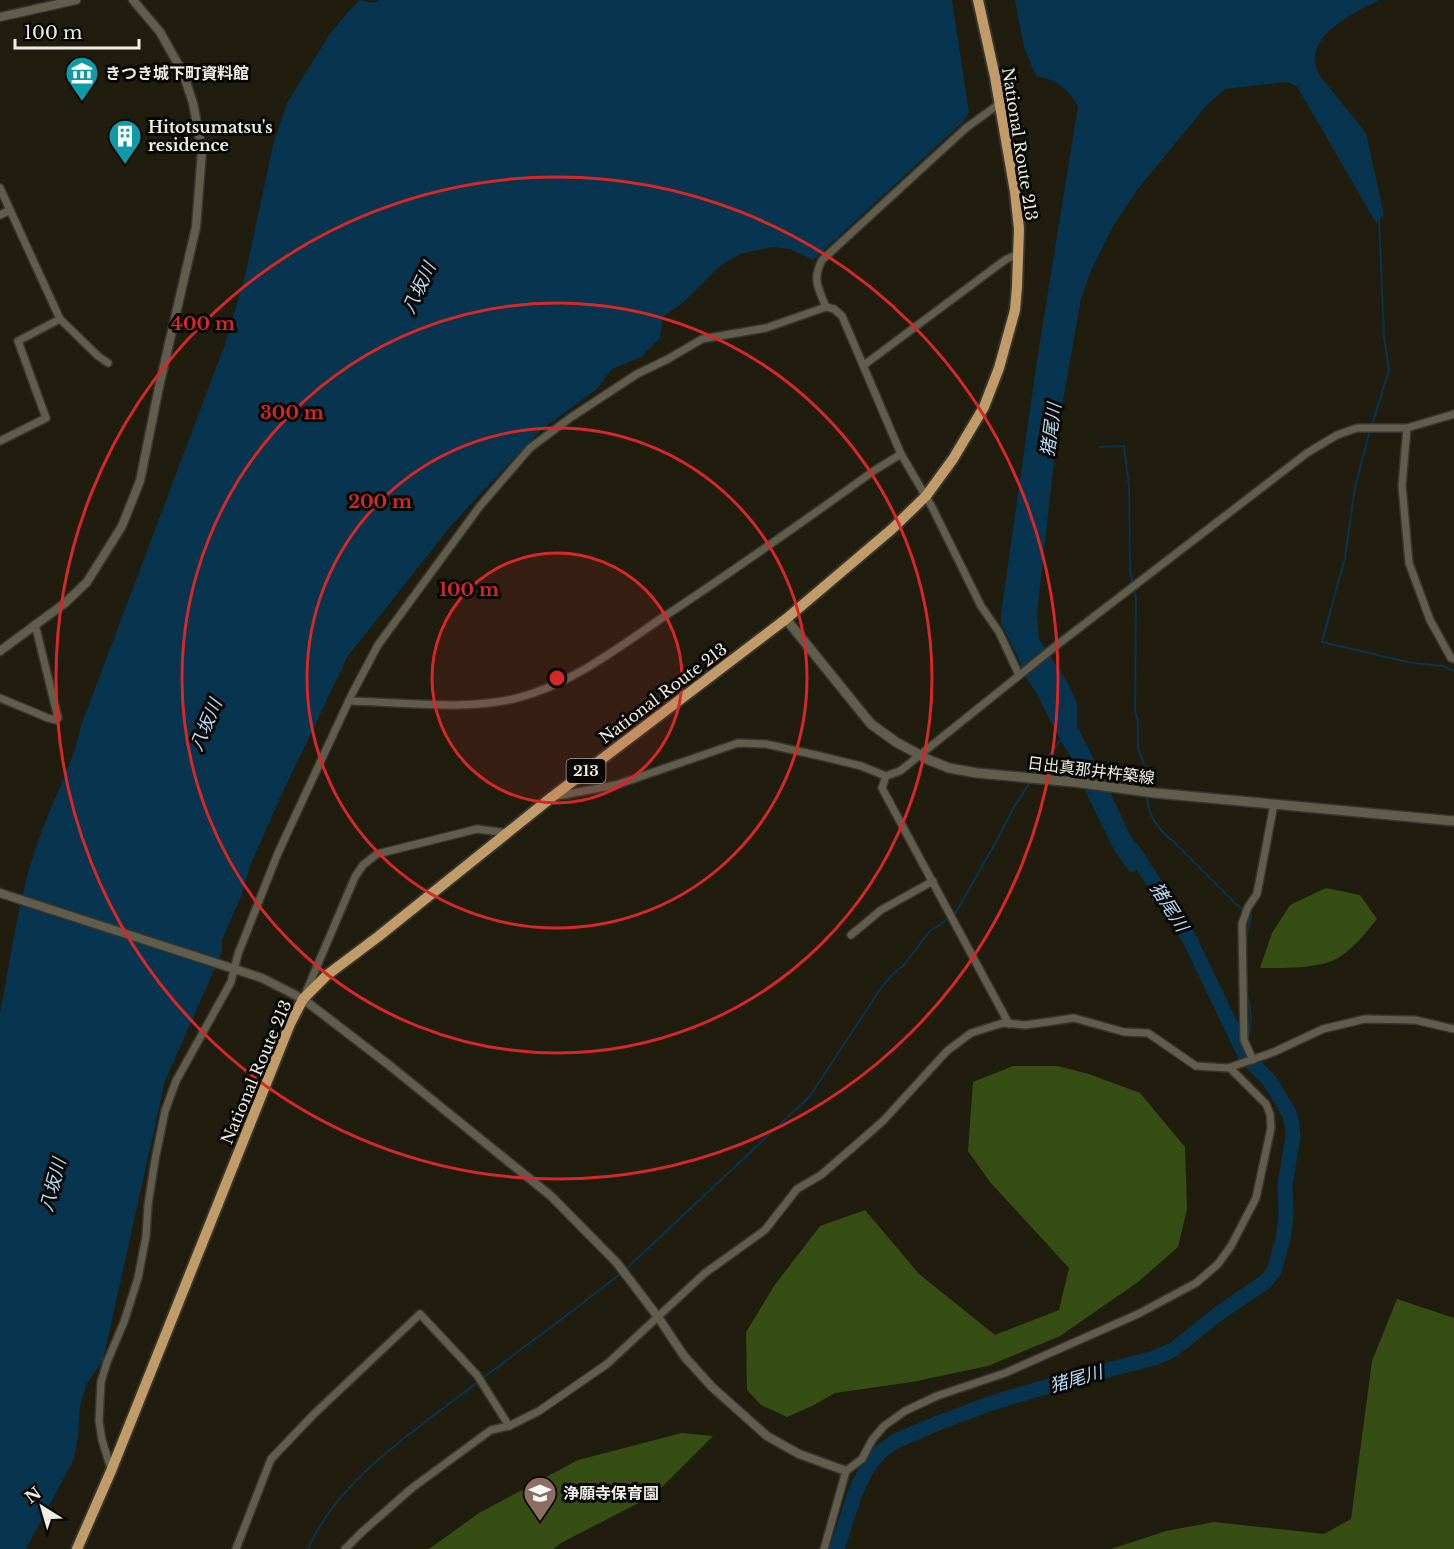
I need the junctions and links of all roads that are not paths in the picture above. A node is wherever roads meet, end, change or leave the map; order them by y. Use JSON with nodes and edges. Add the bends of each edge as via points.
{"nodes":[{"id":1,"x":76,"y":0,"type":"edge"},
{"id":2,"x":134,"y":0,"type":"edge"},
{"id":3,"x":978,"y":0,"type":"edge"},
{"id":4,"x":0,"y":17,"type":"edge"},
{"id":5,"x":999,"y":104,"type":"junction"},
{"id":6,"x":0,"y":188,"type":"edge"},
{"id":7,"x":10,"y":210,"type":"junction"},
{"id":8,"x":0,"y":215,"type":"edge"},
{"id":9,"x":1018,"y":254,"type":"junction"},
{"id":10,"x":826,"y":307,"type":"junction"},
{"id":11,"x":60,"y":319,"type":"junction"},
{"id":12,"x":108,"y":363,"type":"dead end"},
{"id":13,"x":864,"y":365,"type":"junction"},
{"id":14,"x":1454,"y":414,"type":"edge"},
{"id":15,"x":1407,"y":428,"type":"junction"},
{"id":16,"x":0,"y":441,"type":"edge"},
{"id":17,"x":901,"y":454,"type":"junction"},
{"id":18,"x":926,"y":496,"type":"junction"},
{"id":19,"x":786,"y":619,"type":"junction"},
{"id":20,"x":35,"y":624,"type":"junction"},
{"id":21,"x":0,"y":651,"type":"edge"},
{"id":22,"x":1454,"y":659,"type":"edge"},
{"id":23,"x":1019,"y":675,"type":"junction"},
{"id":24,"x":0,"y":698,"type":"edge"},
{"id":25,"x":349,"y":701,"type":"junction"},
{"id":26,"x":919,"y":755,"type":"junction"},
{"id":27,"x":886,"y":776,"type":"junction"},
{"id":28,"x":552,"y":797,"type":"junction"},
{"id":29,"x":1274,"y":804,"type":"junction"},
{"id":30,"x":1454,"y":821,"type":"edge"},
{"id":31,"x":507,"y":833,"type":"junction"},
{"id":32,"x":933,"y":881,"type":"junction"},
{"id":33,"x":0,"y":893,"type":"edge"},
{"id":34,"x":851,"y":935,"type":"dead end"},
{"id":35,"x":234,"y":970,"type":"junction"},
{"id":36,"x":303,"y":999,"type":"junction"},
{"id":37,"x":1009,"y":1024,"type":"junction"},
{"id":38,"x":1454,"y":1029,"type":"edge"},
{"id":39,"x":1253,"y":1060,"type":"junction"},
{"id":40,"x":1230,"y":1068,"type":"junction"},
{"id":41,"x":658,"y":1317,"type":"junction"},
{"id":42,"x":509,"y":1426,"type":"junction"},
{"id":43,"x":111,"y":1471,"type":"junction"},
{"id":44,"x":846,"y":1471,"type":"junction"},
{"id":45,"x":76,"y":1549,"type":"edge"},
{"id":46,"x":236,"y":1549,"type":"edge"},
{"id":47,"x":345,"y":1549,"type":"edge"},
{"id":48,"x":824,"y":1549,"type":"edge"}],
"edges":[{"from":1,"to":4,"type":"street"},
{"from":2,"to":20,"type":"street","via":[[160,32],[183,73],[193,103],[202,150],[196,227],[140,482],[122,526],[87,582]]},
{"from":3,"to":5,"type":"highway","name":"National Route 213","number":"213"},
{"from":5,"to":9,"type":"highway","name":"National Route 213","number":"213","via":[[1015,192]]},
{"from":5,"to":10,"type":"street","via":[[966,128],[822,260],[815,280]]},
{"from":6,"to":7,"type":"street"},
{"from":7,"to":8,"type":"street"},
{"from":7,"to":11,"type":"street"},
{"from":9,"to":13,"type":"street"},
{"from":9,"to":18,"type":"highway","name":"National Route 213","number":"213","via":[[1015,310],[996,376],[972,430]]},
{"from":10,"to":13,"type":"street","via":[[842,316]]},
{"from":10,"to":25,"type":"street","via":[[766,328],[702,339],[637,374],[530,448],[480,506],[378,645]]},
{"from":11,"to":12,"type":"street"},
{"from":11,"to":16,"type":"street","via":[[18,341],[46,418]]},
{"from":13,"to":17,"type":"street"},
{"from":14,"to":15,"type":"street"},
{"from":15,"to":22,"type":"street","via":[[1402,486],[1410,563],[1430,620]]},
{"from":15,"to":23,"type":"street","via":[[1347,430],[1307,453]]},
{"from":17,"to":18,"type":"street"},
{"from":17,"to":25,"type":"street","via":[[597,662],[541,691],[501,702]]},
{"from":18,"to":19,"type":"highway","name":"National Route 213","number":"213"},
{"from":18,"to":23,"type":"street"},
{"from":19,"to":26,"type":"main road","name":"日出真那井杵築線","via":[[871,724]]},
{"from":19,"to":28,"type":"highway","name":"National Route 213","number":"213"},
{"from":20,"to":21,"type":"street"},
{"from":20,"to":24,"type":"street","via":[[58,718],[48,718]]},
{"from":23,"to":26,"type":"street"},
{"from":25,"to":35,"type":"street","via":[[278,853]]},
{"from":26,"to":27,"type":"street","via":[[900,771]]},
{"from":26,"to":29,"type":"main road","name":"日出真那井杵築線","via":[[949,768]]},
{"from":27,"to":28,"type":"street","via":[[810,753],[738,743],[616,784]]},
{"from":27,"to":32,"type":"street","via":[[882,788]]},
{"from":28,"to":31,"type":"highway","name":"National Route 213","number":"213"},
{"from":29,"to":30,"type":"main road","name":"日出真那井杵築線"},
{"from":29,"to":39,"type":"street","via":[[1257,894],[1242,924],[1244,1041]]},
{"from":31,"to":36,"type":"highway","name":"National Route 213","number":"213","via":[[327,975]]},
{"from":31,"to":36,"type":"street","via":[[477,829],[377,854],[363,865]]},
{"from":32,"to":34,"type":"street","via":[[881,910]]},
{"from":32,"to":37,"type":"street"},
{"from":33,"to":35,"type":"street"},
{"from":35,"to":36,"type":"street","via":[[262,978]]},
{"from":35,"to":43,"type":"street","via":[[176,1081],[165,1112],[138,1278],[101,1382],[99,1421]]},
{"from":36,"to":41,"type":"street","via":[[551,1196],[617,1263]]},
{"from":36,"to":43,"type":"highway","name":"National Route 213","number":"213"},
{"from":37,"to":40,"type":"street","via":[[1074,1018],[1124,1032],[1148,1033],[1196,1066]]},
{"from":37,"to":41,"type":"street","via":[[980,1029],[959,1041],[875,1129],[821,1175],[797,1189],[765,1230],[705,1274]]},
{"from":38,"to":39,"type":"street","via":[[1415,1020],[1365,1019],[1323,1029]]},
{"from":39,"to":40,"type":"street"},
{"from":40,"to":44,"type":"street","via":[[1266,1104],[1272,1128],[1256,1198],[1218,1264],[1196,1283],[1138,1314],[1005,1373],[905,1411],[884,1426],[862,1459]]},
{"from":41,"to":42,"type":"street","via":[[607,1364]]},
{"from":41,"to":44,"type":"street","via":[[684,1356],[712,1387],[767,1436],[799,1454]]},
{"from":42,"to":46,"type":"street","via":[[477,1375],[420,1314],[271,1459]]},
{"from":42,"to":47,"type":"street","via":[[491,1430],[412,1488]]},
{"from":43,"to":45,"type":"highway","name":"National Route 213","number":"213"},
{"from":44,"to":48,"type":"street"}]}
